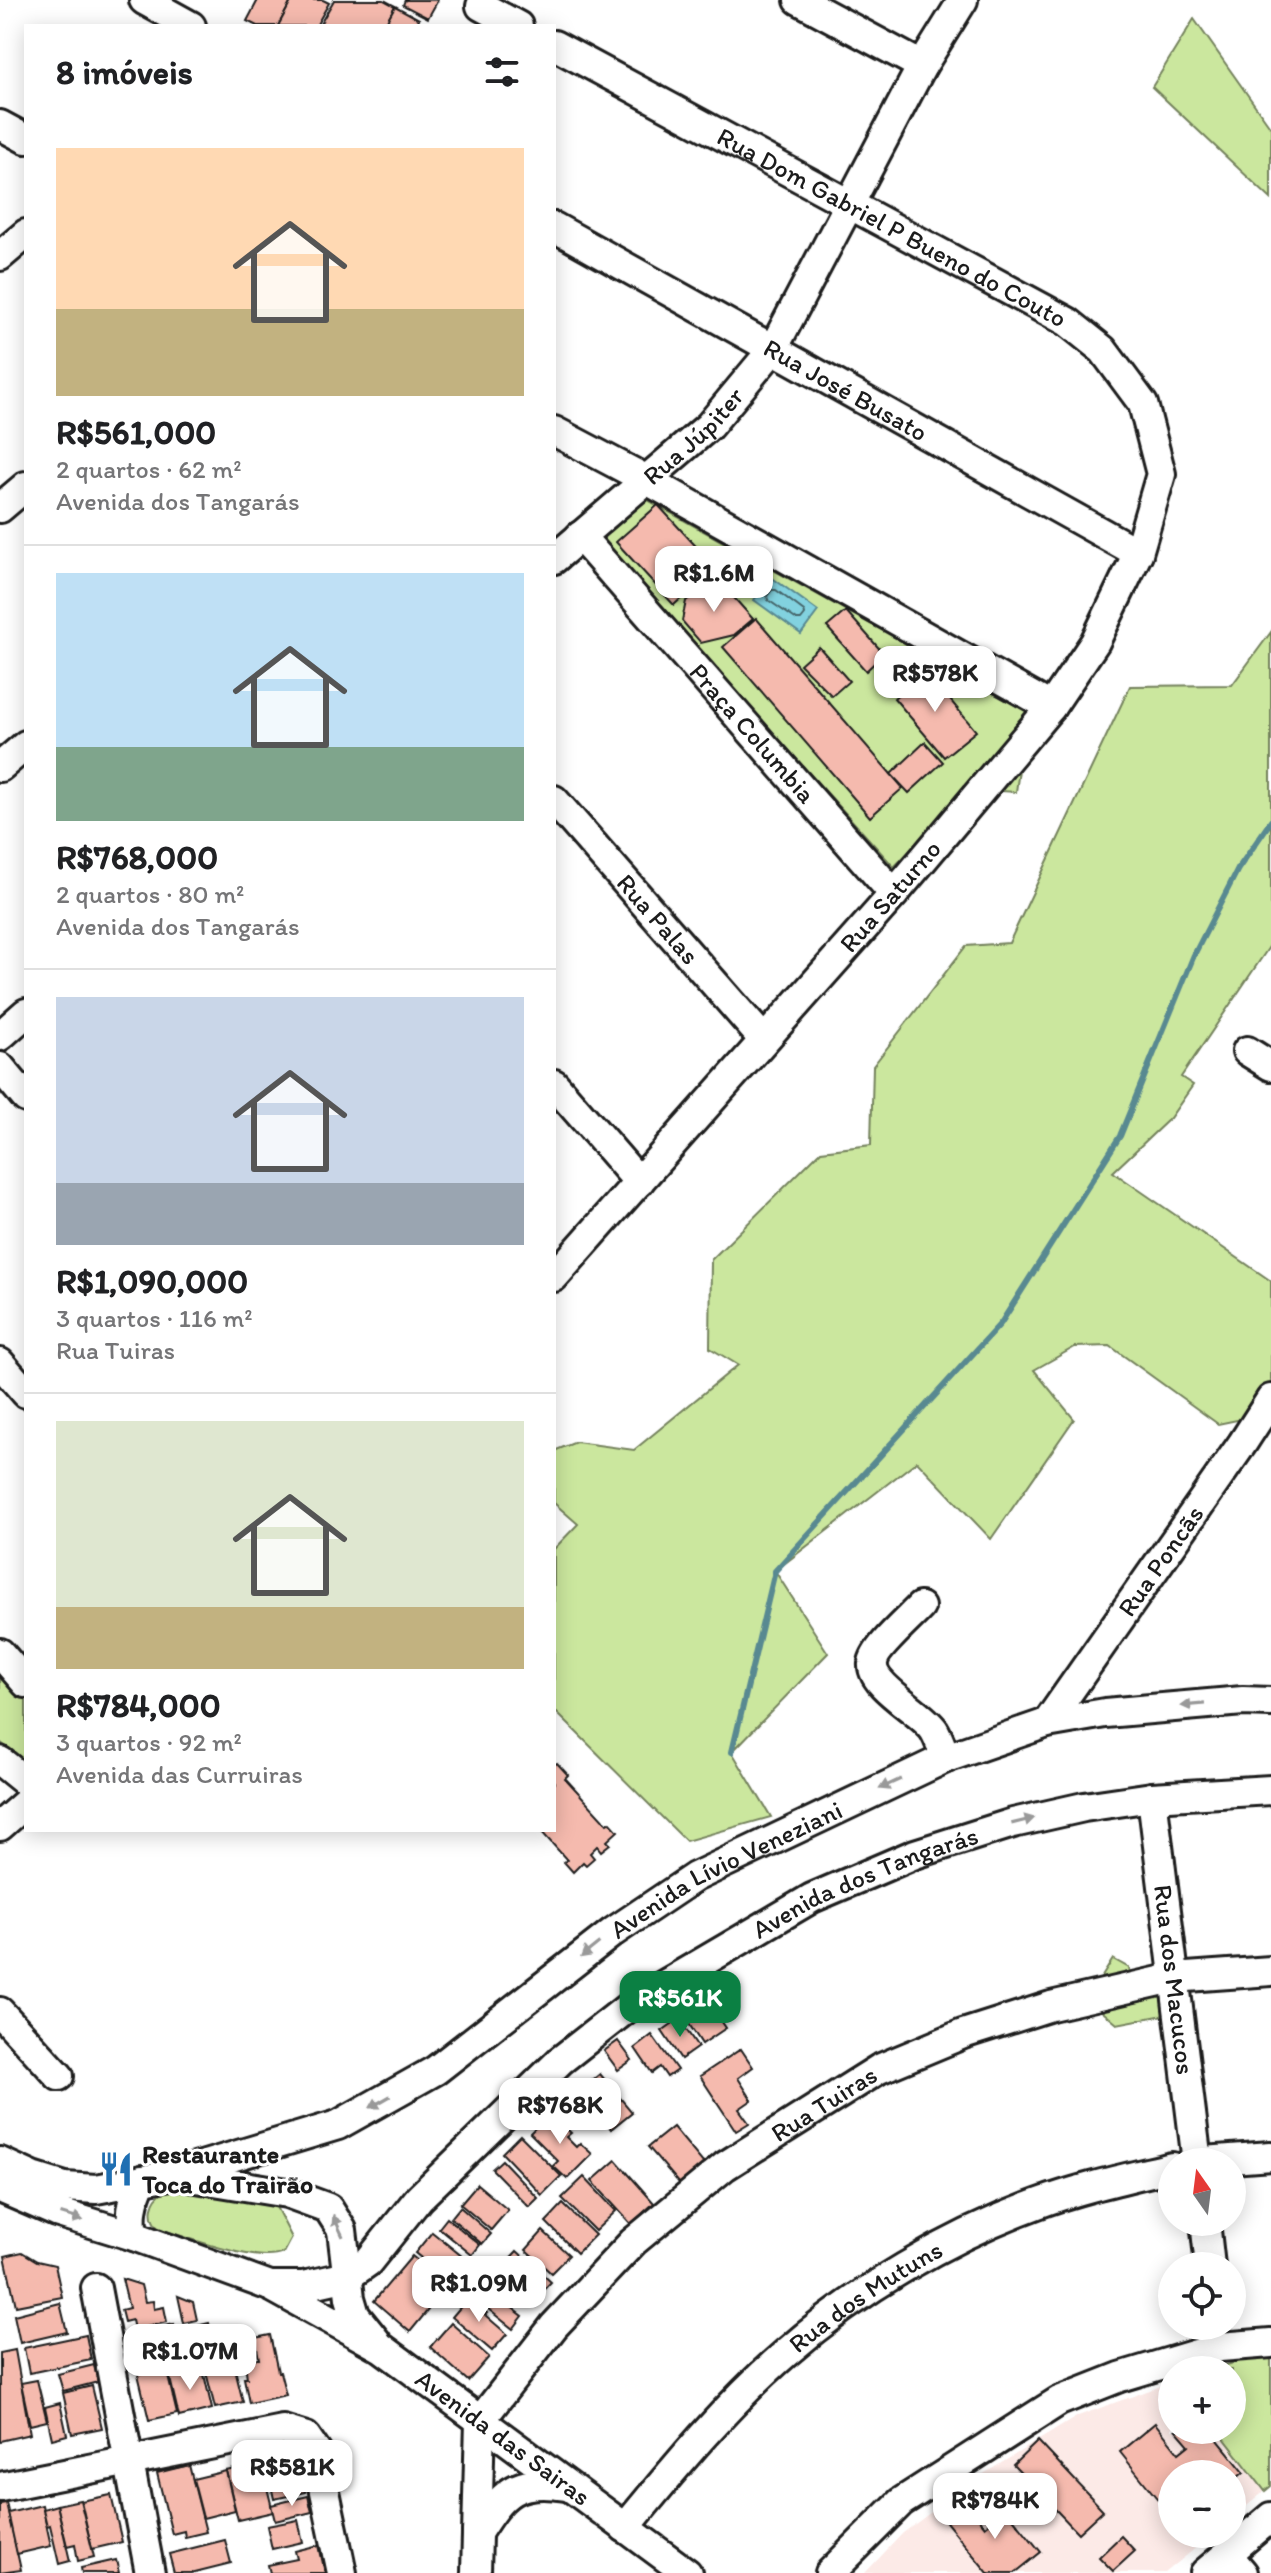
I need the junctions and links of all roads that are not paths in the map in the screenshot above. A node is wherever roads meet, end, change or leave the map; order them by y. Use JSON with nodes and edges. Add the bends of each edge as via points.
{"nodes":[{"id":1,"x":144,"y":0,"type":"edge"},
{"id":2,"x":799,"y":0,"type":"edge"},
{"id":3,"x":963,"y":0,"type":"edge"},
{"id":4,"x":478,"y":11,"type":"edge"},
{"id":5,"x":187,"y":24,"type":"edge"},
{"id":6,"x":513,"y":24,"type":"edge"},
{"id":7,"x":556,"y":46,"type":"edge"},
{"id":8,"x":922,"y":66,"type":"junction"},
{"id":9,"x":0,"y":125,"type":"edge"},
{"id":10,"x":24,"y":138,"type":"edge"},
{"id":11,"x":850,"y":204,"type":"junction"},
{"id":12,"x":556,"y":228,"type":"edge"},
{"id":13,"x":24,"y":236,"type":"edge"},
{"id":14,"x":0,"y":256,"type":"edge"},
{"id":15,"x":773,"y":349,"type":"junction"},
{"id":16,"x":556,"y":432,"type":"edge"},
{"id":17,"x":1161,"y":474,"type":"joint"},
{"id":18,"x":647,"y":480,"type":"junction"},
{"id":19,"x":24,"y":488,"type":"edge"},
{"id":20,"x":0,"y":508,"type":"edge"},
{"id":21,"x":580,"y":536,"type":"junction"},
{"id":22,"x":1138,"y":553,"type":"junction"},
{"id":23,"x":556,"y":557,"type":"edge"},
{"id":24,"x":1051,"y":707,"type":"junction"},
{"id":25,"x":24,"y":747,"type":"edge"},
{"id":26,"x":0,"y":767,"type":"edge"},
{"id":27,"x":556,"y":802,"type":"edge"},
{"id":28,"x":894,"y":894,"type":"junction"},
{"id":29,"x":24,"y":1015,"type":"edge"},
{"id":30,"x":0,"y":1036,"type":"edge"},
{"id":31,"x":763,"y":1039,"type":"junction"},
{"id":32,"x":1247,"y":1051,"type":"dead end"},
{"id":33,"x":1271,"y":1066,"type":"edge"},
{"id":34,"x":0,"y":1067,"type":"edge"},
{"id":35,"x":556,"y":1086,"type":"edge"},
{"id":36,"x":24,"y":1096,"type":"edge"},
{"id":37,"x":639,"y":1182,"type":"junction"},
{"id":38,"x":556,"y":1275,"type":"edge"},
{"id":39,"x":0,"y":1363,"type":"edge"},
{"id":40,"x":24,"y":1391,"type":"edge"},
{"id":41,"x":1271,"y":1399,"type":"edge"},
{"id":42,"x":920,"y":1607,"type":"dead end"},
{"id":43,"x":0,"y":1653,"type":"edge"},
{"id":44,"x":24,"y":1681,"type":"edge"},
{"id":45,"x":1271,"y":1702,"type":"edge"},
{"id":46,"x":1047,"y":1723,"type":"junction"},
{"id":47,"x":946,"y":1758,"type":"junction"},
{"id":48,"x":0,"y":1761,"type":"edge"},
{"id":49,"x":24,"y":1780,"type":"edge"},
{"id":50,"x":1271,"y":1790,"type":"edge"},
{"id":51,"x":1152,"y":1797,"type":"junction"},
{"id":52,"x":24,"y":1805,"type":"edge"},
{"id":53,"x":0,"y":1826,"type":"edge"},
{"id":54,"x":1271,"y":1971,"type":"edge"},
{"id":55,"x":1173,"y":1978,"type":"junction"},
{"id":56,"x":0,"y":2012,"type":"edge"},
{"id":57,"x":59,"y":2076,"type":"dead end"},
{"id":58,"x":1189,"y":2148,"type":"edge"},
{"id":59,"x":1271,"y":2156,"type":"edge"},
{"id":60,"x":1246,"y":2158,"type":"edge"},
{"id":61,"x":0,"y":2162,"type":"edge"},
{"id":62,"x":1158,"y":2171,"type":"edge"},
{"id":63,"x":175,"y":2174,"type":"junction"},
{"id":64,"x":142,"y":2180,"type":"junction"},
{"id":65,"x":0,"y":2188,"type":"edge"},
{"id":66,"x":134,"y":2236,"type":"junction"},
{"id":67,"x":348,"y":2276,"type":"junction"},
{"id":68,"x":270,"y":2286,"type":"junction"},
{"id":69,"x":96,"y":2288,"type":"dead end"},
{"id":70,"x":1212,"y":2340,"type":"edge"},
{"id":71,"x":1245,"y":2340,"type":"edge"},
{"id":72,"x":1271,"y":2343,"type":"edge"},
{"id":73,"x":382,"y":2348,"type":"junction"},
{"id":74,"x":480,"y":2421,"type":"junction"},
{"id":75,"x":128,"y":2461,"type":"junction"},
{"id":76,"x":566,"y":2486,"type":"junction"},
{"id":77,"x":0,"y":2487,"type":"edge"},
{"id":78,"x":1271,"y":2517,"type":"edge"},
{"id":79,"x":625,"y":2528,"type":"junction"},
{"id":80,"x":477,"y":2533,"type":"junction"},
{"id":81,"x":1235,"y":2563,"type":"edge"},
{"id":82,"x":150,"y":2573,"type":"edge"},
{"id":83,"x":342,"y":2573,"type":"edge"},
{"id":84,"x":476,"y":2573,"type":"edge"},
{"id":85,"x":687,"y":2573,"type":"edge"},
{"id":86,"x":830,"y":2573,"type":"edge"},
{"id":87,"x":1205,"y":2573,"type":"edge"}],
"edges":[{"from":1,"to":5,"type":"street"},
{"from":2,"to":8,"type":"street"},
{"from":3,"to":8,"type":"street","name":"Rua Júpiter"},
{"from":4,"to":6,"type":"street"},
{"from":7,"to":11,"type":"street","name":"Rua Dom Gabriel P Bueno do Couto"},
{"from":8,"to":11,"type":"street","name":"Rua Júpiter"},
{"from":9,"to":10,"type":"street"},
{"from":11,"to":15,"type":"street","name":"Rua Júpiter"},
{"from":11,"to":17,"type":"street","name":"Rua Dom Gabriel P Bueno do Couto","via":[[1068,322],[1103,350],[1143,404]]},
{"from":12,"to":15,"type":"street","name":"Rua José Busato"},
{"from":13,"to":14,"type":"street"},
{"from":15,"to":18,"type":"street","name":"Rua Júpiter","via":[[709,426]]},
{"from":15,"to":22,"type":"street","name":"Rua José Busato"},
{"from":16,"to":18,"type":"street"},
{"from":17,"to":22,"type":"street","name":"Rua Saturno"},
{"from":18,"to":21,"type":"street","name":"Rua Júpiter"},
{"from":18,"to":24,"type":"street"},
{"from":19,"to":20,"type":"street"},
{"from":21,"to":23,"type":"street","name":"Rua Júpiter"},
{"from":21,"to":28,"type":"street","name":"Praça Columbia"},
{"from":22,"to":24,"type":"street","name":"Rua Saturno","via":[[1095,642]]},
{"from":24,"to":28,"type":"street","name":"Rua Saturno"},
{"from":25,"to":26,"type":"street"},
{"from":27,"to":31,"type":"street","name":"Rua Palas"},
{"from":28,"to":31,"type":"street","name":"Rua Saturno"},
{"from":29,"to":30,"type":"street"},
{"from":31,"to":37,"type":"street","name":"Rua Saturno"},
{"from":32,"to":33,"type":"street"},
{"from":34,"to":36,"type":"street"},
{"from":35,"to":37,"type":"street"},
{"from":37,"to":38,"type":"street","name":"Rua Saturno"},
{"from":39,"to":40,"type":"street"},
{"from":41,"to":46,"type":"street","name":"Rua Poncãs"},
{"from":42,"to":47,"type":"street","via":[[877,1653],[874,1672],[934,1730]]},
{"from":43,"to":44,"type":"street"},
{"from":45,"to":46,"type":"street","name":"Avenida Lívio Veneziani","one_way":true,"via":[[1105,1713]]},
{"from":46,"to":47,"type":"street","name":"Avenida Lívio Veneziani"},
{"from":47,"to":63,"type":"street","name":"Avenida Lívio Veneziani","one_way":true,"via":[[695,1877],[613,1932],[436,2070],[338,2125]]},
{"from":48,"to":49,"type":"street"},
{"from":50,"to":51,"type":"street","name":"Avenida dos Tangarás"},
{"from":51,"to":55,"type":"street","name":"Rua dos Macucos"},
{"from":67,"to":51,"type":"street","name":"Avenida dos Tangarás","one_way":true,"via":[[368,2262],[419,2198],[561,2060],[635,2002],[697,1964],[812,1898],[915,1854],[1013,1823]]},
{"from":52,"to":53,"type":"street"},
{"from":54,"to":55,"type":"street","name":"Rua Tuiras"},
{"from":55,"to":58,"type":"street","name":"Rua dos Macucos"},
{"from":55,"to":74,"type":"street","name":"Rua Tuiras","via":[[1051,2006],[963,2034],[879,2069],[751,2149],[633,2242],[554,2326]]},
{"from":56,"to":57,"type":"street"},
{"from":59,"to":60,"type":"street","name":"Rua dos Mutuns"},
{"from":61,"to":64,"type":"street","name":"Avenida Lívio Veneziani","via":[[65,2187],[96,2189]]},
{"from":62,"to":79,"type":"street","name":"Rua dos Mutuns","via":[[1038,2203],[958,2238],[891,2277],[785,2353]]},
{"from":63,"to":64,"type":"street","name":"Avenida Lívio Veneziani"},
{"from":67,"to":63,"type":"street","one_way":true,"via":[[342,2230],[328,2208],[274,2190]]},
{"from":64,"to":66,"type":"street","via":[[133,2203]]},
{"from":65,"to":66,"type":"street","name":"Avenida das Sairas","one_way":true},
{"from":66,"to":68,"type":"street","name":"Avenida das Sairas"},
{"from":67,"to":68,"type":"street","name":"Avenida dos Tangarás","via":[[303,2286]]},
{"from":67,"to":73,"type":"street","via":[[355,2315]]},
{"from":68,"to":73,"type":"street","name":"Avenida das Sairas"},
{"from":69,"to":75,"type":"street"},
{"from":70,"to":86,"type":"street","via":[[1059,2401],[901,2502]]},
{"from":71,"to":72,"type":"street"},
{"from":73,"to":74,"type":"street","name":"Avenida das Sairas"},
{"from":74,"to":76,"type":"street","name":"Avenida das Sairas"},
{"from":74,"to":80,"type":"street"},
{"from":75,"to":77,"type":"street"},
{"from":75,"to":82,"type":"street"},
{"from":75,"to":83,"type":"street","via":[[283,2430],[306,2437],[317,2453]]},
{"from":76,"to":79,"type":"street","name":"Avenida das Sairas"},
{"from":76,"to":80,"type":"street","via":[[514,2488]]},
{"from":78,"to":81,"type":"street"},
{"from":79,"to":85,"type":"street","name":"Avenida das Sairas"},
{"from":80,"to":84,"type":"street"},
{"from":81,"to":87,"type":"street"}]}
